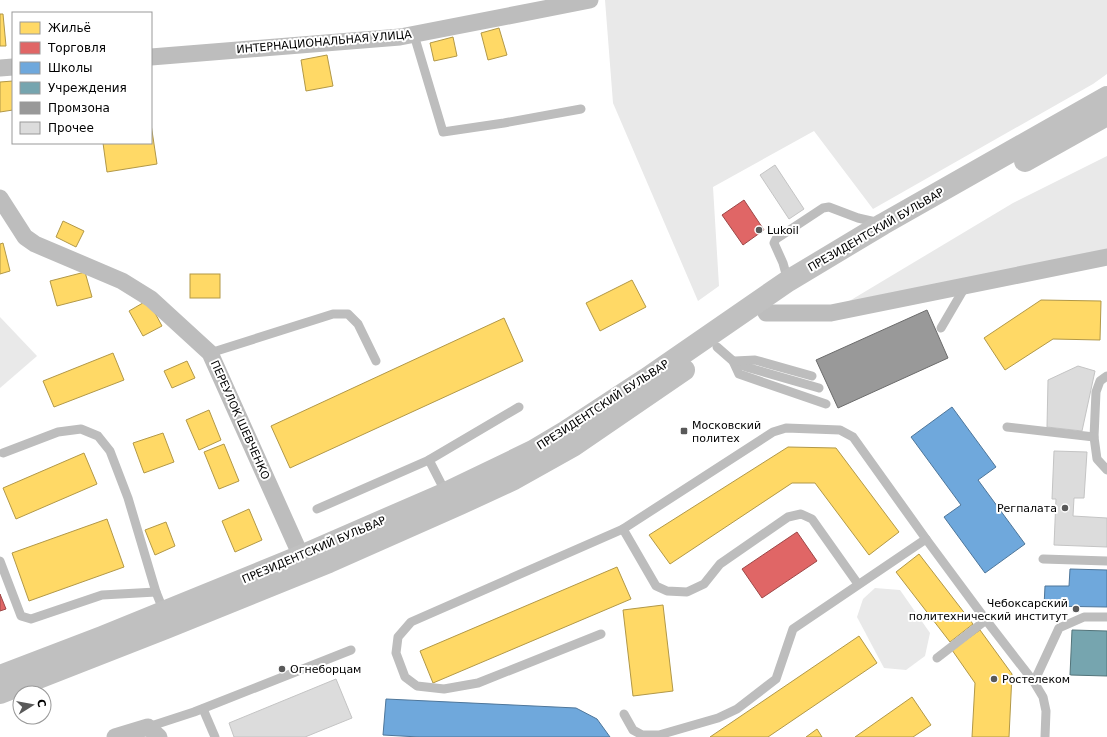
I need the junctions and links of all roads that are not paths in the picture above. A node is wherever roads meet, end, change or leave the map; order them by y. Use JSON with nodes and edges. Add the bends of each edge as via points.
{"nodes":[{"id":1,"x":590,"y":0,"type":"edge"},
{"id":2,"x":414,"y":35,"type":"junction"},
{"id":3,"x":152,"y":57,"type":"edge"},
{"id":4,"x":12,"y":67,"type":"edge"},
{"id":5,"x":0,"y":68,"type":"edge"},
{"id":6,"x":1107,"y":97,"type":"edge"},
{"id":7,"x":581,"y":109,"type":"dead end"},
{"id":8,"x":1107,"y":115,"type":"edge"},
{"id":9,"x":0,"y":198,"type":"edge"},
{"id":10,"x":883,"y":224,"type":"junction"},
{"id":11,"x":1107,"y":257,"type":"edge"},
{"id":12,"x":788,"y":281,"type":"junction"},
{"id":13,"x":965,"y":287,"type":"junction"},
{"id":14,"x":766,"y":313,"type":"junction"},
{"id":15,"x":941,"y":328,"type":"dead end"},
{"id":16,"x":210,"y":353,"type":"junction"},
{"id":17,"x":725,"y":354,"type":"junction"},
{"id":18,"x":376,"y":362,"type":"dead end"},
{"id":19,"x":812,"y":376,"type":"dead end"},
{"id":20,"x":1107,"y":376,"type":"edge"},
{"id":21,"x":819,"y":388,"type":"dead end"},
{"id":22,"x":826,"y":404,"type":"dead end"},
{"id":23,"x":519,"y":407,"type":"dead end"},
{"id":24,"x":1007,"y":428,"type":"dead end"},
{"id":25,"x":1094,"y":437,"type":"junction"},
{"id":26,"x":3,"y":453,"type":"dead end"},
{"id":27,"x":429,"y":460,"type":"junction"},
{"id":28,"x":1107,"y":470,"type":"edge"},
{"id":29,"x":446,"y":493,"type":"junction"},
{"id":30,"x":317,"y":509,"type":"dead end"},
{"id":31,"x":623,"y":529,"type":"junction"},
{"id":32,"x":926,"y":539,"type":"junction"},
{"id":33,"x":301,"y":556,"type":"junction"},
{"id":34,"x":1043,"y":558,"type":"dead end"},
{"id":35,"x":0,"y":561,"type":"edge"},
{"id":36,"x":1107,"y":561,"type":"edge"},
{"id":37,"x":858,"y":584,"type":"junction"},
{"id":38,"x":156,"y":592,"type":"junction"},
{"id":39,"x":164,"y":612,"type":"junction"},
{"id":40,"x":1107,"y":617,"type":"edge"},
{"id":41,"x":986,"y":620,"type":"junction"},
{"id":42,"x":601,"y":634,"type":"dead end"},
{"id":43,"x":352,"y":650,"type":"dead end"},
{"id":44,"x":937,"y":658,"type":"dead end"},
{"id":45,"x":0,"y":676,"type":"edge"},
{"id":46,"x":1034,"y":682,"type":"junction"},
{"id":47,"x":0,"y":693,"type":"edge"},
{"id":48,"x":203,"y":708,"type":"junction"},
{"id":49,"x":624,"y":714,"type":"dead end"},
{"id":50,"x":153,"y":732,"type":"edge"},
{"id":51,"x":115,"y":737,"type":"edge"},
{"id":52,"x":215,"y":737,"type":"edge"},
{"id":53,"x":1045,"y":737,"type":"edge"}],
"edges":[{"from":1,"to":2,"type":"street","name":"ИНТЕРНАЦИОНАЛЬНАЯ УЛИЦА"},
{"from":2,"to":3,"type":"street","name":"ИНТЕРНАЦИОНАЛЬНАЯ УЛИЦА"},
{"from":2,"to":7,"type":"lane","via":[[443,132]]},
{"from":4,"to":5,"type":"street"},
{"from":6,"to":10,"type":"main road","name":"ПРЕЗИДЕНТСКИЙ БУЛЬВАР"},
{"from":8,"to":14,"type":"main road","name":"ПРЕЗИДЕНТСКИЙ БУЛЬВАР","via":[[894,235]]},
{"from":9,"to":16,"type":"street","name":"ПЕРЕУЛОК ШЕВЧЕНКО","via":[[25,237],[35,244],[122,281],[145,295]]},
{"from":10,"to":12,"type":"main road","name":"ПРЕЗИДЕНТСКИЙ БУЛЬВАР"},
{"from":10,"to":12,"type":"lane","via":[[829,207],[823,208],[776,239],[774,243]]},
{"from":11,"to":13,"type":"street"},
{"from":12,"to":29,"type":"main road","name":"ПРЕЗИДЕНТСКИЙ БУЛЬВАР","via":[[565,432],[533,451]]},
{"from":13,"to":14,"type":"street","via":[[831,313]]},
{"from":13,"to":15,"type":"lane"},
{"from":14,"to":17,"type":"main road","name":"ПРЕЗИДЕНТСКИЙ БУЛЬВАР"},
{"from":16,"to":18,"type":"lane","via":[[333,314],[348,314],[358,324]]},
{"from":16,"to":33,"type":"street","name":"ПЕРЕУЛОК ШЕВЧЕНКО"},
{"from":17,"to":19,"type":"lane"},
{"from":17,"to":21,"type":"lane","via":[[746,367]]},
{"from":17,"to":22,"type":"lane","via":[[739,374]]},
{"from":17,"to":47,"type":"main road","name":"ПРЕЗИДЕНТСКИЙ БУЛЬВАР","via":[[574,446],[514,479],[329,562]]},
{"from":20,"to":25,"type":"lane","via":[[1100,381],[1096,392]]},
{"from":23,"to":27,"type":"lane"},
{"from":24,"to":25,"type":"lane"},
{"from":25,"to":28,"type":"lane","via":[[1097,459]]},
{"from":26,"to":38,"type":"lane","via":[[58,432],[81,428],[98,436],[110,451],[125,491]]},
{"from":27,"to":29,"type":"lane"},
{"from":27,"to":30,"type":"lane"},
{"from":29,"to":33,"type":"main road","name":"ПРЕЗИДЕНТСКИЙ БУЛЬВАР"},
{"from":31,"to":32,"type":"lane","via":[[773,432],[786,428],[840,430],[853,437]]},
{"from":31,"to":37,"type":"lane","via":[[656,586],[667,591],[687,592],[704,584],[720,564],[788,517],[801,514],[812,519]]},
{"from":31,"to":42,"type":"lane","via":[[411,622],[398,637],[396,652],[405,677],[417,686],[444,689],[478,683]]},
{"from":32,"to":37,"type":"lane"},
{"from":32,"to":41,"type":"lane"},
{"from":33,"to":39,"type":"main road","name":"ПРЕЗИДЕНТСКИЙ БУЛЬВАР"},
{"from":34,"to":36,"type":"lane"},
{"from":35,"to":38,"type":"lane","via":[[21,616],[31,619],[102,595]]},
{"from":37,"to":49,"type":"lane","via":[[793,629],[776,679],[737,709],[718,718],[659,735],[642,735],[633,730]]},
{"from":38,"to":39,"type":"lane"},
{"from":39,"to":45,"type":"main road","name":"ПРЕЗИДЕНТСКИЙ БУЛЬВАР"},
{"from":40,"to":46,"type":"lane","via":[[1084,617],[1059,628]]},
{"from":41,"to":44,"type":"lane"},
{"from":41,"to":46,"type":"lane"},
{"from":43,"to":48,"type":"lane"},
{"from":46,"to":53,"type":"lane","via":[[1043,697],[1046,711]]},
{"from":48,"to":50,"type":"lane"},
{"from":48,"to":52,"type":"lane"},
{"from":50,"to":51,"type":"street"}]}
